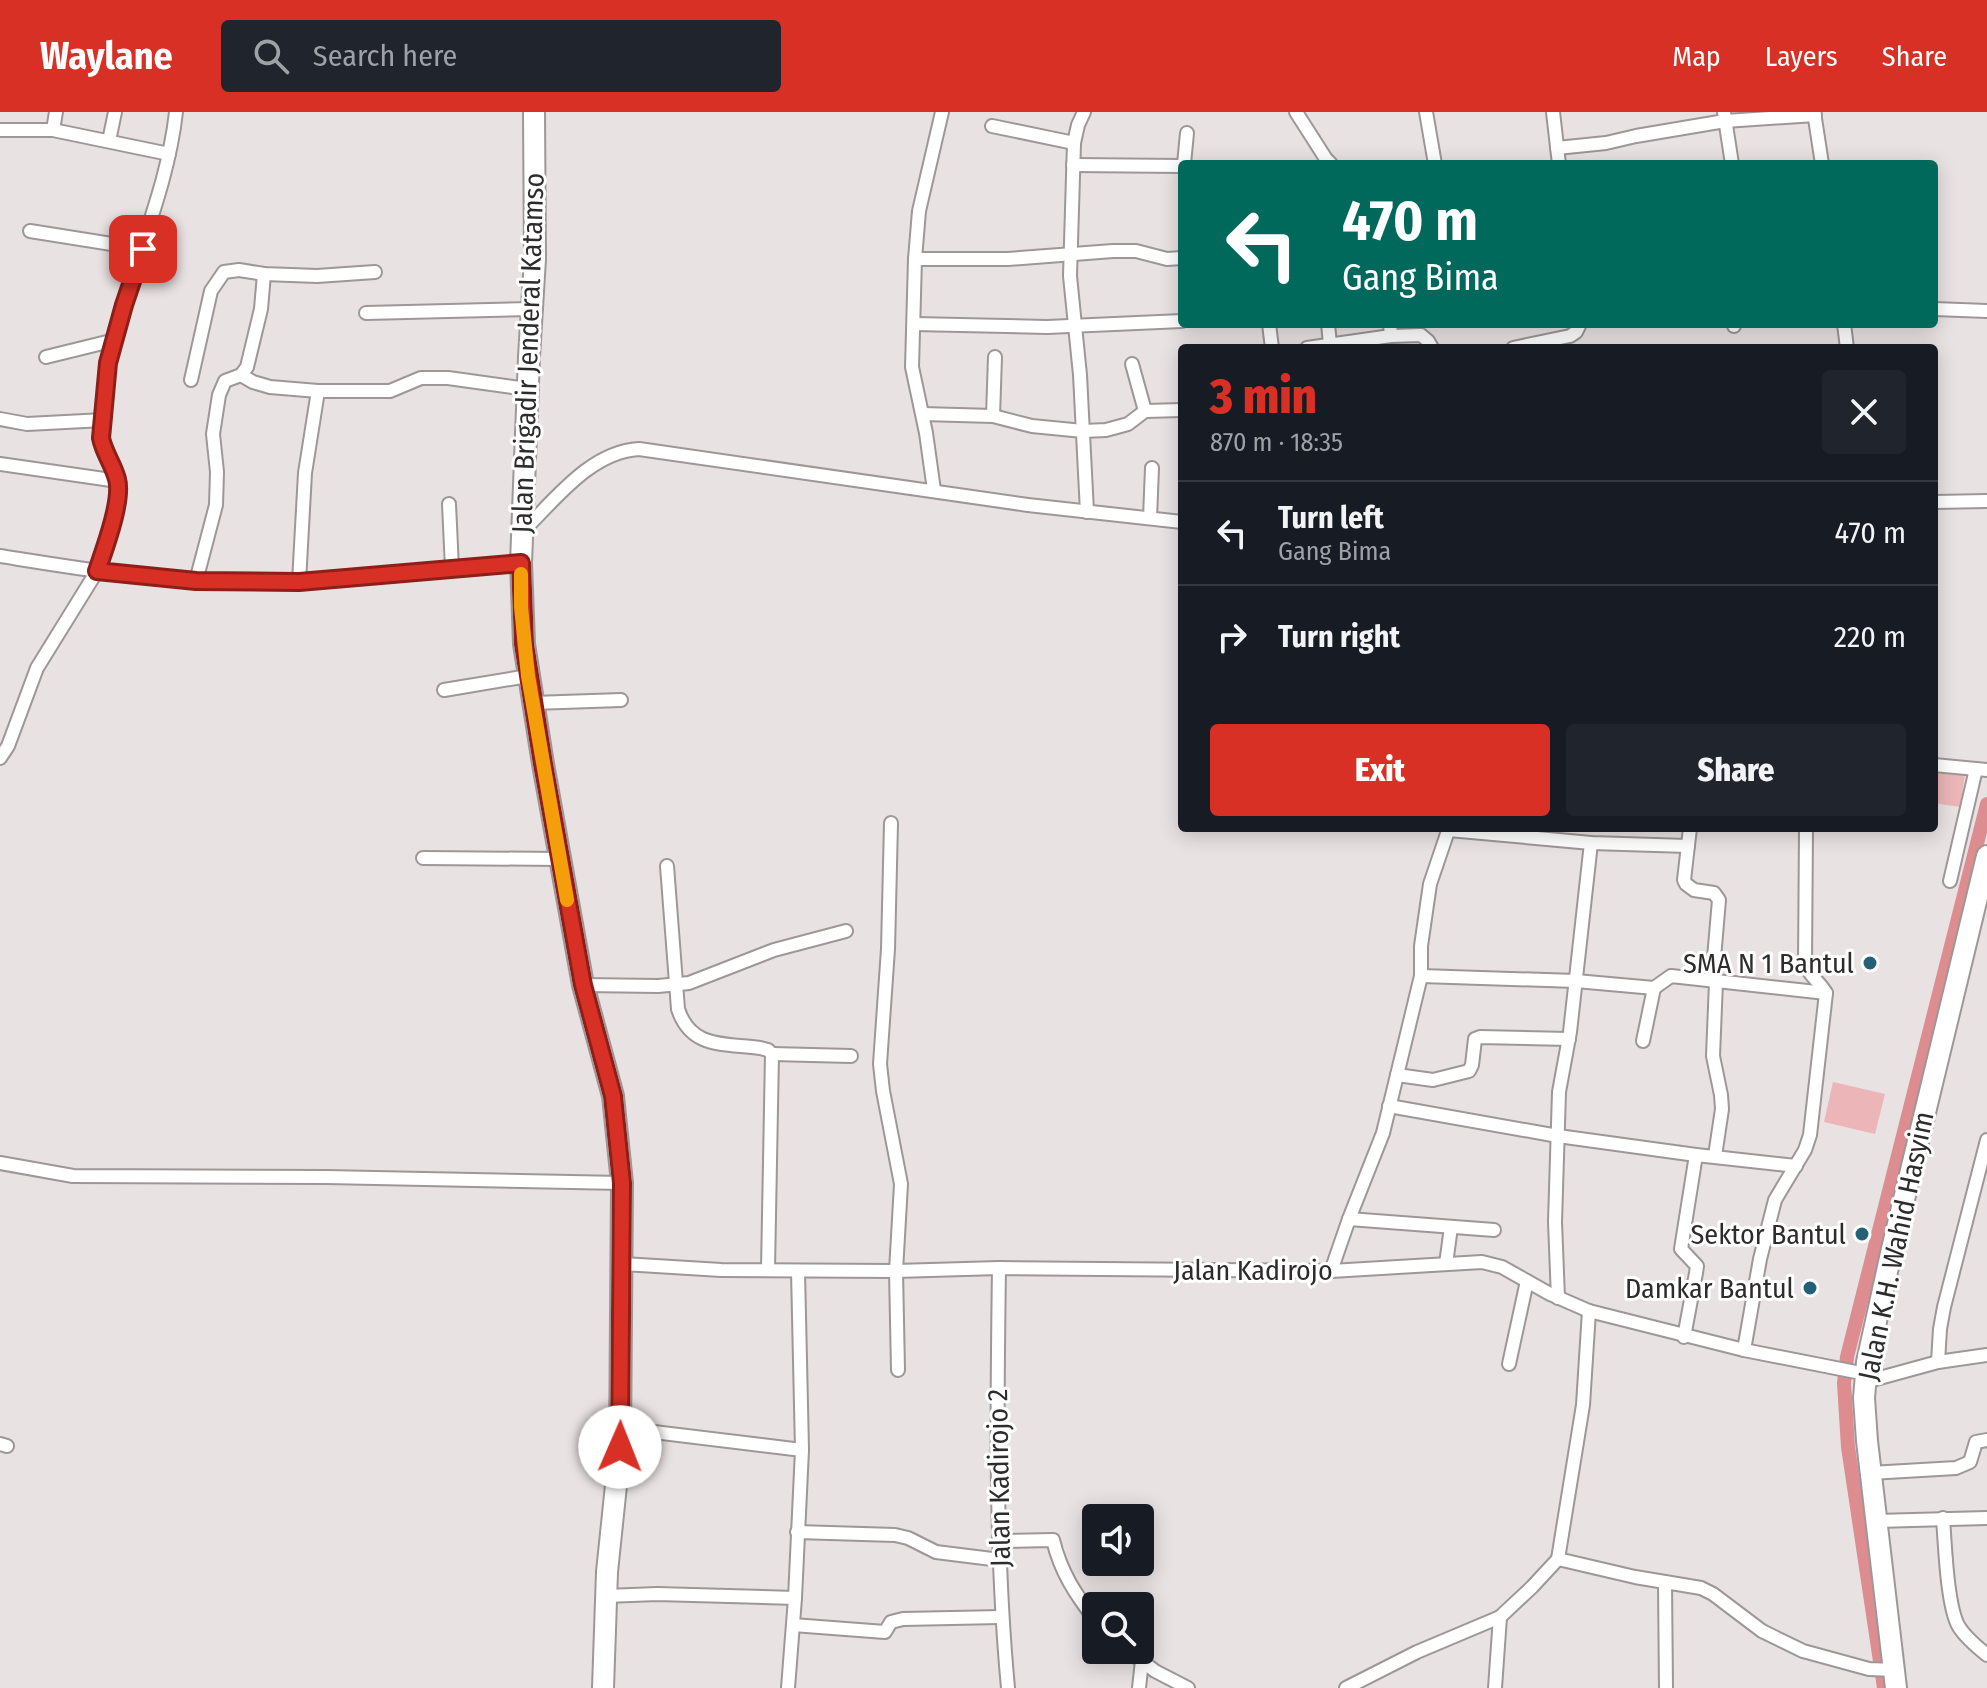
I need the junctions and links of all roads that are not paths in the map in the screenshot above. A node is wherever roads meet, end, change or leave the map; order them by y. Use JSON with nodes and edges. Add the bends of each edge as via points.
{"nodes":[{"id":1,"x":56,"y":112,"type":"edge"},
{"id":2,"x":115,"y":112,"type":"edge"},
{"id":3,"x":176,"y":112,"type":"edge"},
{"id":4,"x":534,"y":112,"type":"edge"},
{"id":5,"x":942,"y":112,"type":"edge"},
{"id":6,"x":1084,"y":112,"type":"edge"},
{"id":7,"x":1296,"y":112,"type":"edge"},
{"id":8,"x":1426,"y":112,"type":"edge"},
{"id":9,"x":1553,"y":112,"type":"edge"},
{"id":10,"x":1814,"y":113,"type":"edge"},
{"id":11,"x":1724,"y":116,"type":"edge"},
{"id":12,"x":992,"y":126,"type":"dead end"},
{"id":13,"x":0,"y":130,"type":"edge"},
{"id":14,"x":53,"y":130,"type":"junction"},
{"id":15,"x":1187,"y":133,"type":"dead end"},
{"id":16,"x":109,"y":141,"type":"junction"},
{"id":17,"x":1074,"y":143,"type":"junction"},
{"id":18,"x":1557,"y":148,"type":"junction"},
{"id":19,"x":169,"y":154,"type":"junction"},
{"id":20,"x":1184,"y":160,"type":"edge"},
{"id":21,"x":1327,"y":160,"type":"edge"},
{"id":22,"x":1434,"y":160,"type":"edge"},
{"id":23,"x":1558,"y":160,"type":"edge"},
{"id":24,"x":1731,"y":160,"type":"edge"},
{"id":25,"x":1821,"y":160,"type":"edge"},
{"id":26,"x":1073,"y":165,"type":"junction"},
{"id":27,"x":1178,"y":165,"type":"edge"},
{"id":28,"x":30,"y":231,"type":"dead end"},
{"id":29,"x":143,"y":249,"type":"junction"},
{"id":30,"x":1071,"y":253,"type":"junction"},
{"id":31,"x":1178,"y":258,"type":"edge"},
{"id":32,"x":915,"y":259,"type":"junction"},
{"id":33,"x":375,"y":272,"type":"dead end"},
{"id":34,"x":264,"y":274,"type":"junction"},
{"id":35,"x":531,"y":309,"type":"junction"},
{"id":36,"x":1938,"y":309,"type":"edge"},
{"id":37,"x":1987,"y":311,"type":"edge"},
{"id":38,"x":366,"y":313,"type":"dead end"},
{"id":39,"x":1178,"y":321,"type":"edge"},
{"id":40,"x":914,"y":324,"type":"junction"},
{"id":41,"x":1075,"y":324,"type":"junction"},
{"id":42,"x":1328,"y":328,"type":"edge"},
{"id":43,"x":1578,"y":328,"type":"edge"},
{"id":44,"x":1391,"y":330,"type":"edge"},
{"id":45,"x":115,"y":340,"type":"junction"},
{"id":46,"x":1330,"y":344,"type":"joint"},
{"id":47,"x":1430,"y":344,"type":"edge"},
{"id":48,"x":1532,"y":344,"type":"edge"},
{"id":49,"x":46,"y":357,"type":"dead end"},
{"id":50,"x":995,"y":357,"type":"dead end"},
{"id":51,"x":1132,"y":364,"type":"dead end"},
{"id":52,"x":241,"y":375,"type":"junction"},
{"id":53,"x":191,"y":380,"type":"dead end"},
{"id":54,"x":527,"y":389,"type":"junction"},
{"id":55,"x":318,"y":391,"type":"junction"},
{"id":56,"x":1178,"y":410,"type":"edge"},
{"id":57,"x":1145,"y":411,"type":"junction"},
{"id":58,"x":923,"y":414,"type":"junction"},
{"id":59,"x":993,"y":416,"type":"junction"},
{"id":60,"x":0,"y":419,"type":"edge"},
{"id":61,"x":104,"y":420,"type":"junction"},
{"id":62,"x":1083,"y":431,"type":"junction"},
{"id":63,"x":0,"y":464,"type":"edge"},
{"id":64,"x":1152,"y":468,"type":"dead end"},
{"id":65,"x":118,"y":481,"type":"junction"},
{"id":66,"x":934,"y":490,"type":"junction"},
{"id":67,"x":1987,"y":501,"type":"edge"},
{"id":68,"x":1938,"y":502,"type":"edge"},
{"id":69,"x":449,"y":504,"type":"dead end"},
{"id":70,"x":1087,"y":512,"type":"junction"},
{"id":71,"x":1150,"y":518,"type":"junction"},
{"id":72,"x":1178,"y":522,"type":"edge"},
{"id":73,"x":522,"y":532,"type":"junction"},
{"id":74,"x":0,"y":556,"type":"edge"},
{"id":75,"x":521,"y":563,"type":"junction"},
{"id":76,"x":452,"y":568,"type":"junction"},
{"id":77,"x":97,"y":571,"type":"junction"},
{"id":78,"x":196,"y":581,"type":"junction"},
{"id":79,"x":299,"y":582,"type":"junction"},
{"id":80,"x":528,"y":676,"type":"junction"},
{"id":81,"x":444,"y":690,"type":"dead end"},
{"id":82,"x":621,"y":700,"type":"dead end"},
{"id":83,"x":533,"y":703,"type":"junction"},
{"id":84,"x":0,"y":758,"type":"edge"},
{"id":85,"x":1938,"y":765,"type":"edge"},
{"id":86,"x":1982,"y":770,"type":"edge"},
{"id":87,"x":891,"y":823,"type":"dead end"},
{"id":88,"x":1448,"y":832,"type":"edge"},
{"id":89,"x":1479,"y":832,"type":"edge"},
{"id":90,"x":1690,"y":832,"type":"edge"},
{"id":91,"x":1806,"y":832,"type":"edge"},
{"id":92,"x":1591,"y":843,"type":"junction"},
{"id":93,"x":1688,"y":846,"type":"junction"},
{"id":94,"x":1987,"y":856,"type":"edge"},
{"id":95,"x":423,"y":858,"type":"dead end"},
{"id":96,"x":560,"y":859,"type":"junction"},
{"id":97,"x":667,"y":866,"type":"dead end"},
{"id":98,"x":1950,"y":881,"type":"dead end"},
{"id":99,"x":846,"y":931,"type":"dead end"},
{"id":100,"x":1421,"y":976,"type":"junction"},
{"id":101,"x":1576,"y":981,"type":"junction"},
{"id":102,"x":1714,"y":982,"type":"junction"},
{"id":103,"x":583,"y":985,"type":"junction"},
{"id":104,"x":676,"y":986,"type":"junction"},
{"id":105,"x":1654,"y":988,"type":"junction"},
{"id":106,"x":1826,"y":993,"type":"junction"},
{"id":107,"x":1569,"y":1039,"type":"junction"},
{"id":108,"x":1643,"y":1041,"type":"dead end"},
{"id":109,"x":772,"y":1054,"type":"junction"},
{"id":110,"x":851,"y":1056,"type":"dead end"},
{"id":111,"x":1397,"y":1075,"type":"junction"},
{"id":112,"x":1389,"y":1106,"type":"junction"},
{"id":113,"x":1558,"y":1136,"type":"junction"},
{"id":114,"x":1987,"y":1140,"type":"edge"},
{"id":115,"x":1696,"y":1155,"type":"junction"},
{"id":116,"x":1715,"y":1156,"type":"junction"},
{"id":117,"x":0,"y":1163,"type":"edge"},
{"id":118,"x":1796,"y":1166,"type":"junction"},
{"id":119,"x":622,"y":1183,"type":"junction"},
{"id":120,"x":1349,"y":1219,"type":"junction"},
{"id":121,"x":1451,"y":1227,"type":"junction"},
{"id":122,"x":1494,"y":1230,"type":"dead end"},
{"id":123,"x":623,"y":1264,"type":"junction"},
{"id":124,"x":1446,"y":1264,"type":"junction"},
{"id":125,"x":999,"y":1268,"type":"junction"},
{"id":126,"x":768,"y":1269,"type":"junction"},
{"id":127,"x":798,"y":1271,"type":"junction"},
{"id":128,"x":896,"y":1271,"type":"junction"},
{"id":129,"x":1331,"y":1271,"type":"junction"},
{"id":130,"x":1527,"y":1281,"type":"junction"},
{"id":131,"x":1558,"y":1298,"type":"junction"},
{"id":132,"x":1589,"y":1311,"type":"junction"},
{"id":133,"x":1684,"y":1337,"type":"junction"},
{"id":134,"x":1744,"y":1350,"type":"junction"},
{"id":135,"x":1987,"y":1355,"type":"edge"},
{"id":136,"x":1938,"y":1362,"type":"junction"},
{"id":137,"x":1509,"y":1364,"type":"dead end"},
{"id":138,"x":898,"y":1370,"type":"dead end"},
{"id":139,"x":1864,"y":1377,"type":"junction"},
{"id":140,"x":621,"y":1428,"type":"junction"},
{"id":141,"x":1987,"y":1440,"type":"edge"},
{"id":142,"x":802,"y":1450,"type":"junction"},
{"id":143,"x":1870,"y":1473,"type":"junction"},
{"id":144,"x":1943,"y":1518,"type":"junction"},
{"id":145,"x":1987,"y":1518,"type":"edge"},
{"id":146,"x":1876,"y":1521,"type":"junction"},
{"id":147,"x":797,"y":1532,"type":"junction"},
{"id":148,"x":1000,"y":1541,"type":"junction"},
{"id":149,"x":1558,"y":1559,"type":"junction"},
{"id":150,"x":1000,"y":1560,"type":"junction"},
{"id":151,"x":1665,"y":1582,"type":"junction"},
{"id":152,"x":606,"y":1596,"type":"junction"},
{"id":153,"x":795,"y":1598,"type":"junction"},
{"id":154,"x":1082,"y":1602,"type":"edge"},
{"id":155,"x":1001,"y":1617,"type":"junction"},
{"id":156,"x":1500,"y":1617,"type":"junction"},
{"id":157,"x":793,"y":1625,"type":"junction"},
{"id":158,"x":1987,"y":1655,"type":"edge"},
{"id":159,"x":1142,"y":1664,"type":"edge"},
{"id":160,"x":1146,"y":1664,"type":"edge"},
{"id":161,"x":1893,"y":1676,"type":"edge"},
{"id":162,"x":603,"y":1688,"type":"edge"},
{"id":163,"x":788,"y":1688,"type":"edge"},
{"id":164,"x":1008,"y":1688,"type":"edge"},
{"id":165,"x":1139,"y":1688,"type":"edge"},
{"id":166,"x":1188,"y":1688,"type":"edge"},
{"id":167,"x":1346,"y":1688,"type":"edge"},
{"id":168,"x":1495,"y":1688,"type":"edge"},
{"id":169,"x":1666,"y":1688,"type":"edge"}],
"edges":[{"from":1,"to":14,"type":"street"},
{"from":2,"to":16,"type":"street"},
{"from":3,"to":19,"type":"street"},
{"from":4,"to":35,"type":"main road","name":"Jalan Brigadir Jenderal Katamso"},
{"from":5,"to":32,"type":"street","via":[[919,211]]},
{"from":6,"to":17,"type":"street"},
{"from":7,"to":21,"type":"street"},
{"from":8,"to":22,"type":"street"},
{"from":9,"to":18,"type":"street"},
{"from":10,"to":11,"type":"street"},
{"from":10,"to":25,"type":"street"},
{"from":11,"to":18,"type":"street","via":[[1606,143]]},
{"from":11,"to":24,"type":"street"},
{"from":12,"to":17,"type":"street"},
{"from":13,"to":14,"type":"street"},
{"from":14,"to":16,"type":"street"},
{"from":15,"to":20,"type":"street"},
{"from":16,"to":19,"type":"street"},
{"from":17,"to":26,"type":"street"},
{"from":18,"to":23,"type":"street"},
{"from":19,"to":29,"type":"street"},
{"from":26,"to":27,"type":"street"},
{"from":26,"to":30,"type":"street"},
{"from":28,"to":29,"type":"street"},
{"from":29,"to":45,"type":"street"},
{"from":30,"to":31,"type":"street","via":[[1136,251]]},
{"from":30,"to":32,"type":"street"},
{"from":30,"to":41,"type":"street"},
{"from":32,"to":40,"type":"street"},
{"from":33,"to":34,"type":"street"},
{"from":34,"to":52,"type":"street","via":[[261,309]]},
{"from":34,"to":53,"type":"street","via":[[231,270],[220,276],[211,291]]},
{"from":35,"to":38,"type":"street"},
{"from":35,"to":54,"type":"main road","name":"Jalan Brigadir Jenderal Katamso"},
{"from":36,"to":37,"type":"street"},
{"from":39,"to":41,"type":"street"},
{"from":40,"to":41,"type":"street"},
{"from":40,"to":58,"type":"street","via":[[912,367]]},
{"from":41,"to":62,"type":"street"},
{"from":42,"to":46,"type":"street"},
{"from":43,"to":48,"type":"street","via":[[1565,337]]},
{"from":44,"to":46,"type":"street"},
{"from":44,"to":47,"type":"street","via":[[1421,335]]},
{"from":45,"to":49,"type":"street"},
{"from":45,"to":61,"type":"street"},
{"from":50,"to":59,"type":"street"},
{"from":51,"to":57,"type":"street"},
{"from":52,"to":55,"type":"street","via":[[270,387]]},
{"from":52,"to":78,"type":"street","via":[[225,381],[219,395],[213,434],[216,505]]},
{"from":54,"to":55,"type":"street","via":[[421,378],[390,391]]},
{"from":54,"to":73,"type":"main road","name":"Jalan Brigadir Jenderal Katamso"},
{"from":55,"to":79,"type":"street","via":[[305,473]]},
{"from":56,"to":57,"type":"street"},
{"from":57,"to":62,"type":"street","via":[[1121,427]]},
{"from":58,"to":59,"type":"street"},
{"from":58,"to":66,"type":"street"},
{"from":59,"to":62,"type":"street"},
{"from":60,"to":61,"type":"street","via":[[27,424]]},
{"from":61,"to":65,"type":"street","via":[[103,450]]},
{"from":62,"to":70,"type":"street"},
{"from":63,"to":65,"type":"street"},
{"from":64,"to":71,"type":"street"},
{"from":65,"to":77,"type":"street"},
{"from":66,"to":70,"type":"street"},
{"from":66,"to":73,"type":"street","via":[[627,450],[589,468]]},
{"from":67,"to":68,"type":"street"},
{"from":69,"to":76,"type":"street"},
{"from":70,"to":71,"type":"street"},
{"from":71,"to":72,"type":"street"},
{"from":73,"to":75,"type":"main road","name":"Jalan Brigadir Jenderal Katamso"},
{"from":74,"to":77,"type":"street"},
{"from":75,"to":76,"type":"street"},
{"from":75,"to":80,"type":"main road","name":"Jalan Brigadir Jenderal Katamso"},
{"from":76,"to":79,"type":"street"},
{"from":77,"to":78,"type":"street"},
{"from":77,"to":84,"type":"street","via":[[43,656]]},
{"from":78,"to":79,"type":"street"},
{"from":80,"to":81,"type":"street"},
{"from":80,"to":83,"type":"main road","name":"Jalan Brigadir Jenderal Katamso"},
{"from":82,"to":83,"type":"street"},
{"from":83,"to":96,"type":"main road","name":"Jalan Brigadir Jenderal Katamso"},
{"from":85,"to":86,"type":"street"},
{"from":86,"to":98,"type":"street"},
{"from":87,"to":128,"type":"street","via":[[880,1064],[901,1184]]},
{"from":88,"to":100,"type":"street","via":[[1428,895]]},
{"from":89,"to":92,"type":"street"},
{"from":90,"to":93,"type":"street"},
{"from":91,"to":106,"type":"street","via":[[1805,963]]},
{"from":92,"to":93,"type":"street"},
{"from":92,"to":101,"type":"street"},
{"from":93,"to":102,"type":"street","via":[[1686,884],[1719,898]]},
{"from":94,"to":139,"type":"main road","name":"Jalan K.H. Wahid Hasyim"},
{"from":95,"to":96,"type":"street"},
{"from":96,"to":103,"type":"main road","name":"Jalan Brigadir Jenderal Katamso"},
{"from":97,"to":104,"type":"street"},
{"from":99,"to":104,"type":"street","via":[[774,950]]},
{"from":100,"to":101,"type":"street"},
{"from":100,"to":111,"type":"street"},
{"from":101,"to":105,"type":"street"},
{"from":101,"to":107,"type":"street"},
{"from":102,"to":105,"type":"street","via":[[1671,976]]},
{"from":102,"to":106,"type":"street"},
{"from":102,"to":116,"type":"street","via":[[1713,1056],[1722,1109]]},
{"from":103,"to":104,"type":"street"},
{"from":103,"to":119,"type":"main road","name":"Jalan Brigadir Jenderal Katamso","via":[[613,1096]]},
{"from":104,"to":109,"type":"street","via":[[682,1020],[695,1036]]},
{"from":105,"to":108,"type":"street"},
{"from":106,"to":118,"type":"street","via":[[1813,1120]]},
{"from":107,"to":111,"type":"street","via":[[1480,1037],[1465,1073],[1427,1080]]},
{"from":107,"to":113,"type":"street"},
{"from":109,"to":110,"type":"street"},
{"from":109,"to":126,"type":"street"},
{"from":111,"to":112,"type":"street"},
{"from":112,"to":113,"type":"street"},
{"from":112,"to":120,"type":"street"},
{"from":113,"to":115,"type":"street"},
{"from":113,"to":131,"type":"street"},
{"from":114,"to":136,"type":"street","via":[[1944,1307]]},
{"from":115,"to":116,"type":"street"},
{"from":115,"to":133,"type":"street","via":[[1681,1249],[1697,1266]]},
{"from":116,"to":118,"type":"street"},
{"from":117,"to":119,"type":"street","via":[[73,1176]]},
{"from":118,"to":134,"type":"street","via":[[1769,1221]]},
{"from":119,"to":123,"type":"main road","name":"Jalan Brigadir Jenderal Katamso"},
{"from":120,"to":121,"type":"street"},
{"from":120,"to":129,"type":"street"},
{"from":121,"to":122,"type":"street"},
{"from":121,"to":124,"type":"street"},
{"from":123,"to":126,"type":"street","name":"Jalan Kadirojo"},
{"from":123,"to":140,"type":"main road","name":"Jalan Brigadir Jenderal Katamso"},
{"from":124,"to":129,"type":"street","name":"Jalan Kadirojo"},
{"from":124,"to":130,"type":"street","name":"Jalan Kadirojo","via":[[1493,1264]]},
{"from":125,"to":128,"type":"street","name":"Jalan Kadirojo"},
{"from":125,"to":129,"type":"street","name":"Jalan Kadirojo"},
{"from":125,"to":148,"type":"street","name":"Jalan Kadirojo 2"},
{"from":126,"to":127,"type":"street","name":"Jalan Kadirojo"},
{"from":127,"to":128,"type":"street","name":"Jalan Kadirojo"},
{"from":127,"to":142,"type":"street"},
{"from":128,"to":138,"type":"street"},
{"from":130,"to":131,"type":"street","name":"Jalan Kadirojo"},
{"from":130,"to":137,"type":"street"},
{"from":131,"to":132,"type":"street","name":"Jalan Kadirojo"},
{"from":132,"to":133,"type":"street","name":"Jalan Kadirojo"},
{"from":132,"to":149,"type":"street","via":[[1583,1405]]},
{"from":133,"to":134,"type":"street","name":"Jalan Kadirojo"},
{"from":134,"to":139,"type":"street","name":"Jalan Kadirojo"},
{"from":135,"to":136,"type":"street"},
{"from":136,"to":139,"type":"street"},
{"from":139,"to":143,"type":"main road","name":"Jalan K.H. Wahid Hasyim"},
{"from":140,"to":142,"type":"street"},
{"from":140,"to":152,"type":"main road","name":"Jalan Brigadir Jenderal Katamso"},
{"from":141,"to":143,"type":"street","via":[[1974,1444],[1967,1465]]},
{"from":142,"to":147,"type":"street"},
{"from":143,"to":146,"type":"main road","name":"Jalan K.H. Wahid Hasyim"},
{"from":144,"to":145,"type":"street"},
{"from":144,"to":146,"type":"street"},
{"from":144,"to":158,"type":"street","via":[[1956,1620]]},
{"from":146,"to":161,"type":"main road","name":"Jalan K.H. Wahid Hasyim"},
{"from":147,"to":150,"type":"street","via":[[895,1535],[936,1552]]},
{"from":147,"to":153,"type":"street"},
{"from":148,"to":150,"type":"street","name":"Jalan Kadirojo 2"},
{"from":148,"to":154,"type":"street","via":[[1053,1540]]},
{"from":149,"to":151,"type":"street"},
{"from":149,"to":156,"type":"street"},
{"from":150,"to":155,"type":"street","name":"Jalan Kadirojo 2"},
{"from":151,"to":161,"type":"street","via":[[1706,1591],[1753,1626],[1803,1651]]},
{"from":151,"to":169,"type":"street"},
{"from":152,"to":153,"type":"street"},
{"from":152,"to":162,"type":"main road","name":"Jalan Brigadir Jenderal Katamso"},
{"from":153,"to":157,"type":"street"},
{"from":155,"to":157,"type":"street","via":[[903,1619],[891,1622],[885,1632]]},
{"from":155,"to":164,"type":"street","name":"Jalan Kadirojo 2"},
{"from":156,"to":167,"type":"street"},
{"from":156,"to":168,"type":"street"},
{"from":157,"to":163,"type":"street"},
{"from":159,"to":165,"type":"street"},
{"from":160,"to":166,"type":"street"}]}
